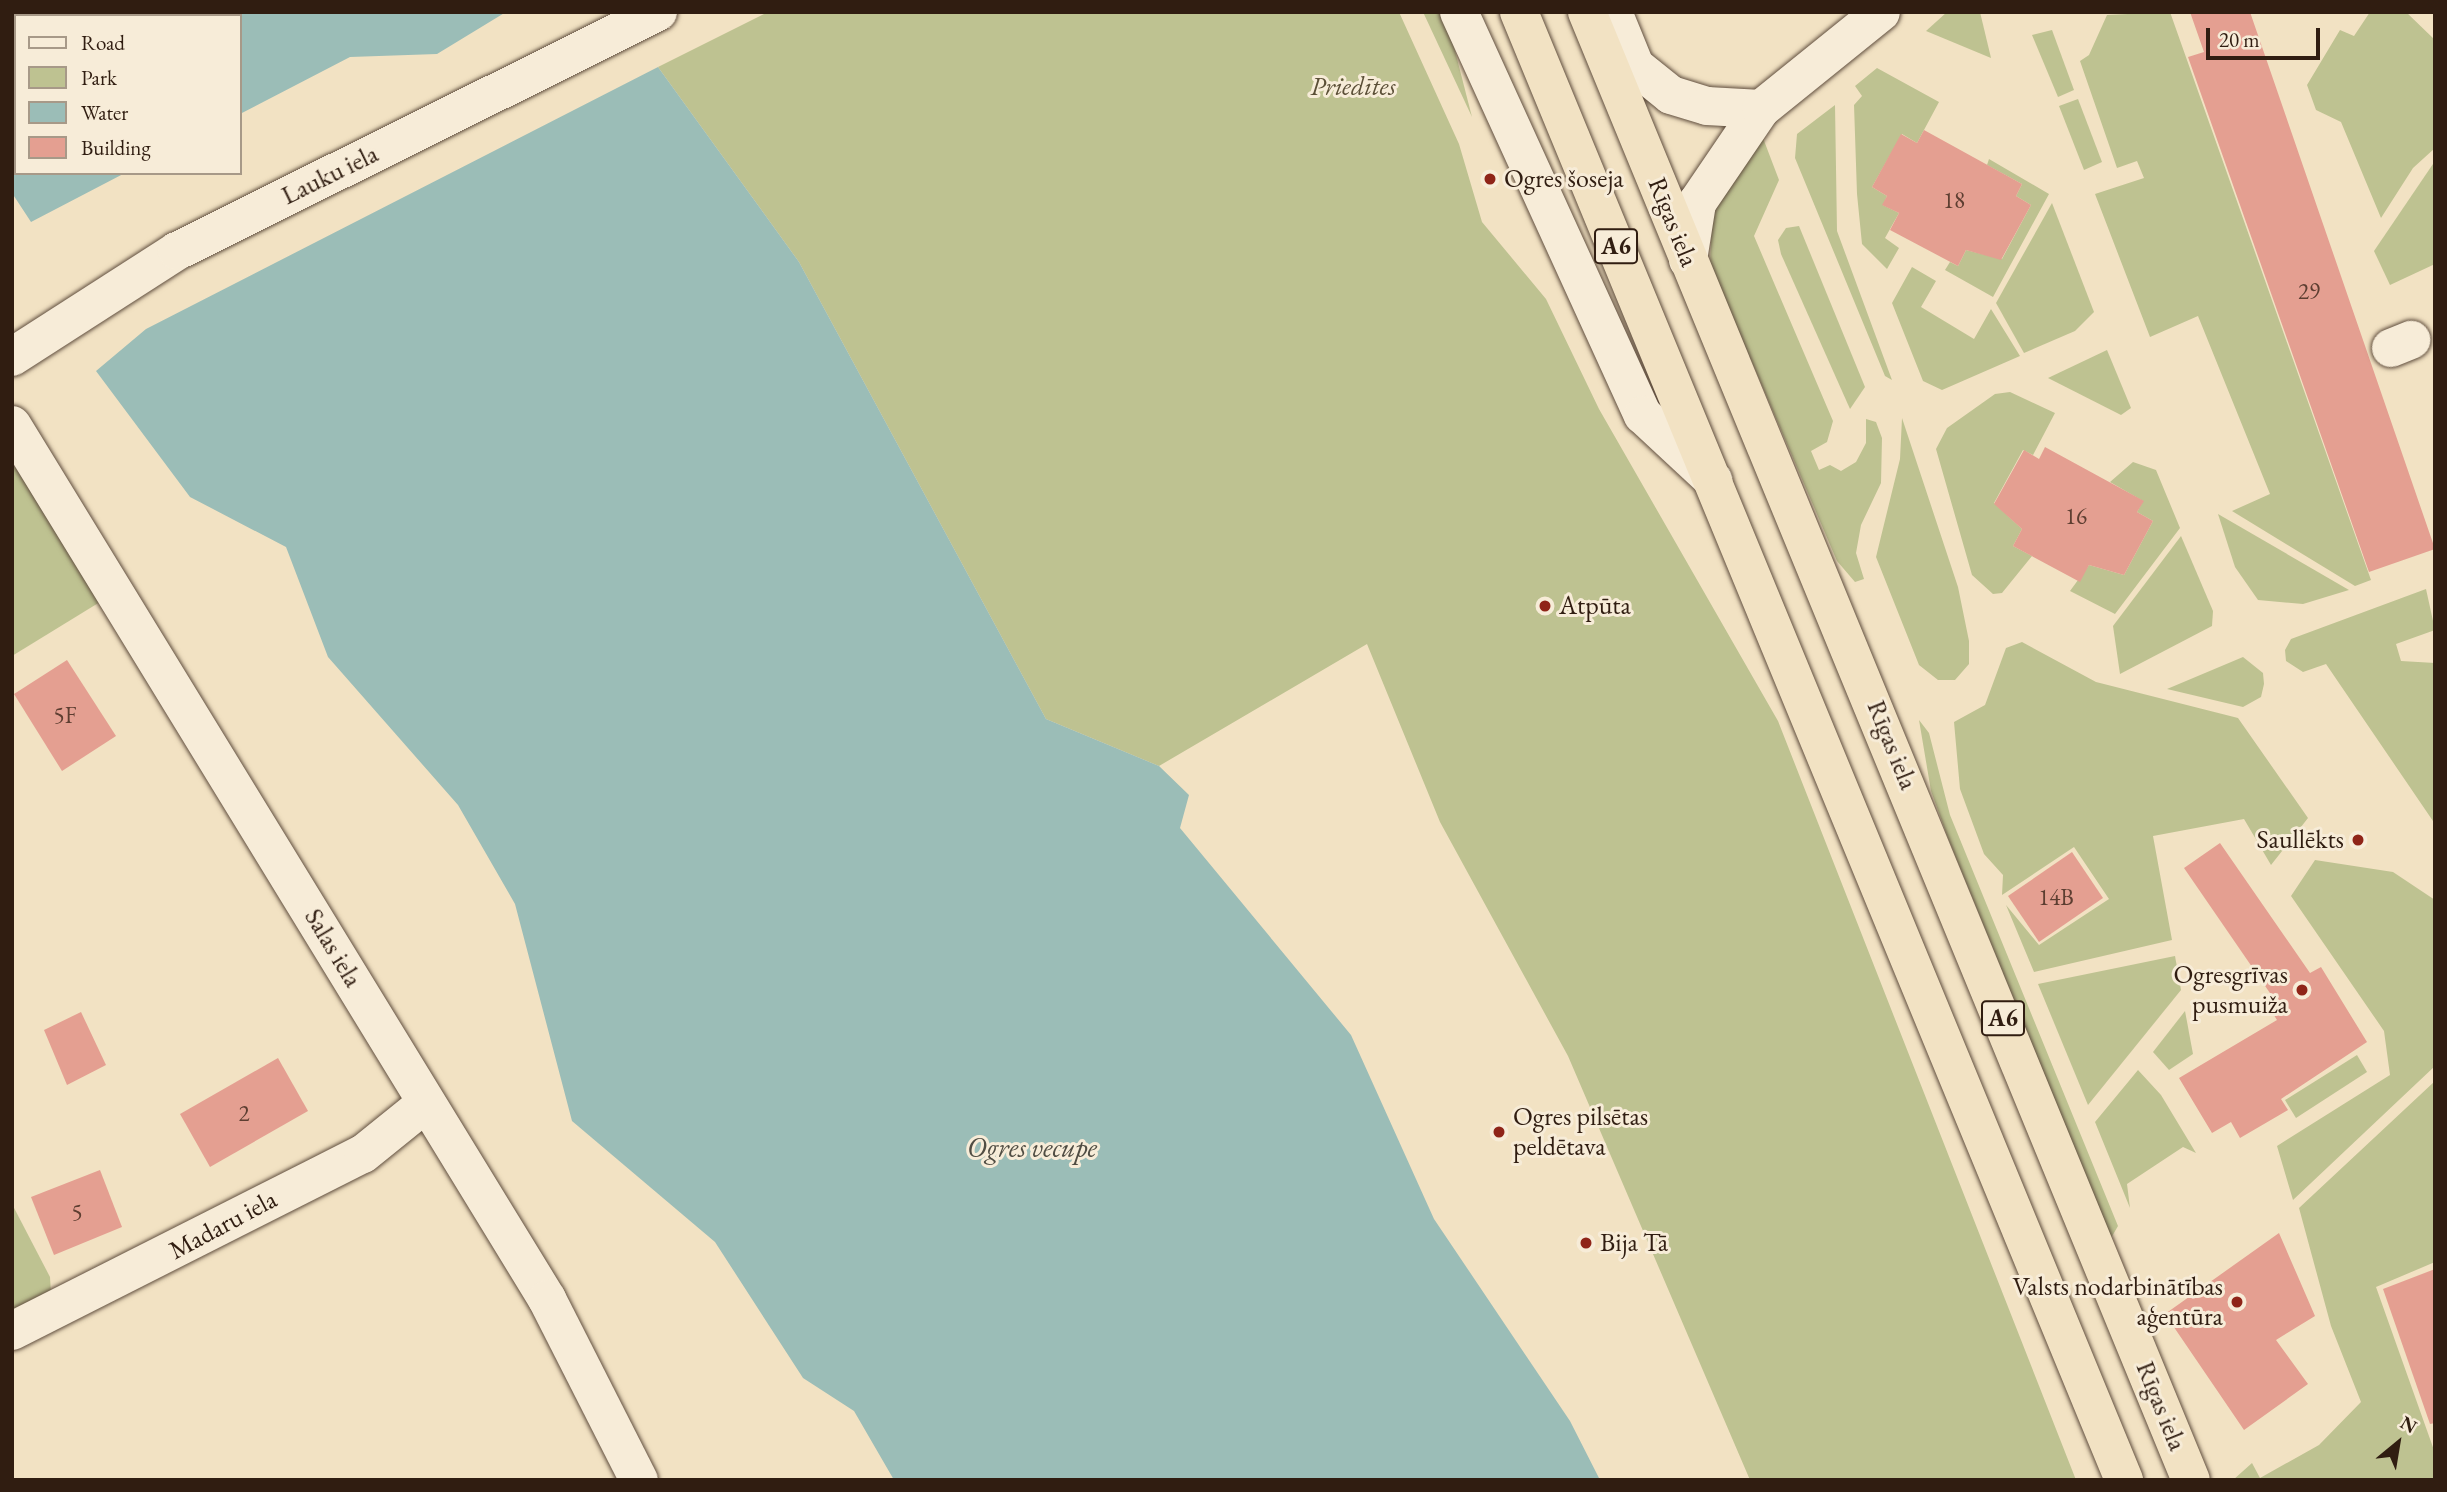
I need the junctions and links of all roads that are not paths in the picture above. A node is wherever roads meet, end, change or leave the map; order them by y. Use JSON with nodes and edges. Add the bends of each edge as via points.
{"nodes":[{"id":1,"x":658,"y":12,"type":"edge"},
{"id":2,"x":1459,"y":12,"type":"edge"},
{"id":3,"x":1519,"y":12,"type":"edge"},
{"id":4,"x":1587,"y":12,"type":"edge"},
{"id":5,"x":1613,"y":12,"type":"edge"},
{"id":6,"x":1881,"y":12,"type":"edge"},
{"id":7,"x":1761,"y":109,"type":"junction"},
{"id":8,"x":1688,"y":260,"type":"junction"},
{"id":9,"x":12,"y":357,"type":"edge"},
{"id":10,"x":12,"y":425,"type":"edge"},
{"id":11,"x":1713,"y":480,"type":"junction"},
{"id":12,"x":425,"y":1104,"type":"junction"},
{"id":13,"x":12,"y":1331,"type":"edge"},
{"id":14,"x":639,"y":1480,"type":"edge"},
{"id":15,"x":2123,"y":1480,"type":"edge"},
{"id":16,"x":2191,"y":1480,"type":"edge"}],
"edges":[{"from":1,"to":9,"type":"street","name":"Lauku iela","via":[[177,251]]},
{"from":2,"to":11,"type":"street","via":[[1643,415]]},
{"from":3,"to":11,"type":"highway","number":"A6"},
{"from":4,"to":8,"type":"highway","name":"Rīgas iela","number":"A6"},
{"from":5,"to":7,"type":"street","via":[[1635,66],[1671,95],[1707,106]]},
{"from":6,"to":7,"type":"street"},
{"from":7,"to":8,"type":"street","via":[[1697,203]]},
{"from":8,"to":16,"type":"highway","name":"Rīgas iela","number":"A6"},
{"from":10,"to":12,"type":"street","name":"Salas iela"},
{"from":11,"to":15,"type":"highway","number":"A6"},
{"from":12,"to":13,"type":"street","name":"Madaru iela","via":[[363,1154]]},
{"from":12,"to":14,"type":"street","name":"Salas iela","via":[[547,1298]]}]}
